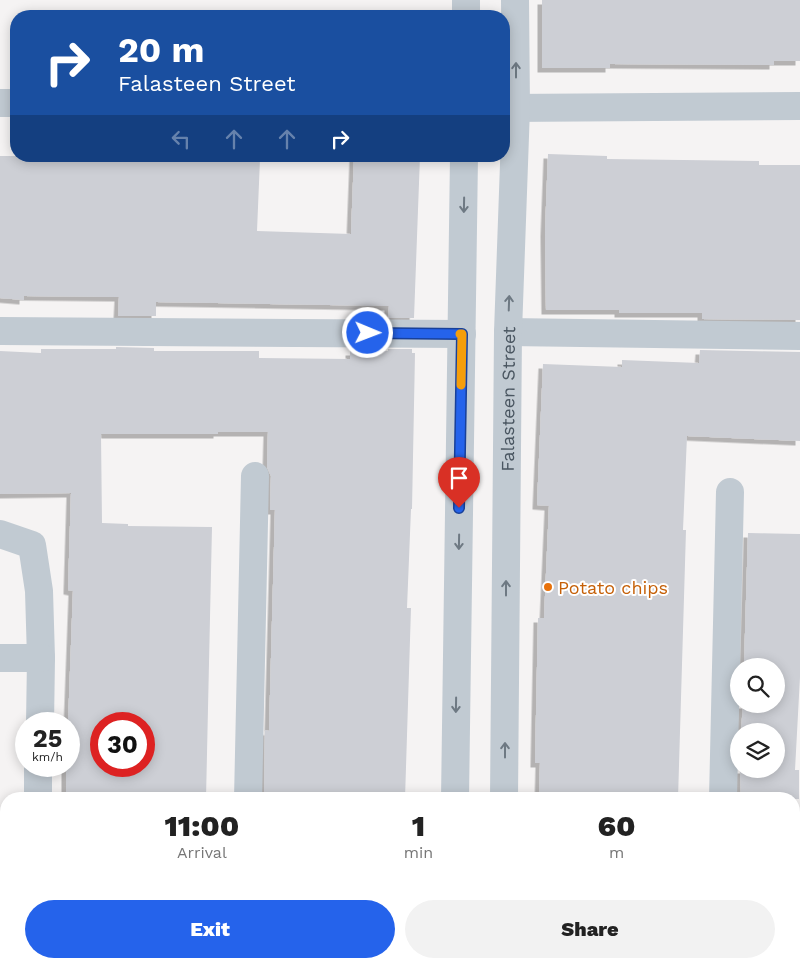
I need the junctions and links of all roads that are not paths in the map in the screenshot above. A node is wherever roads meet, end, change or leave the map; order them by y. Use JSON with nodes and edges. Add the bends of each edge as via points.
{"nodes":[{"id":1,"x":516,"y":0,"type":"edge"},
{"id":2,"x":800,"y":106,"type":"edge"},
{"id":3,"x":510,"y":108,"type":"edge"},
{"id":4,"x":464,"y":162,"type":"edge"},
{"id":5,"x":510,"y":162,"type":"edge"},
{"id":6,"x":0,"y":331,"type":"edge"},
{"id":7,"x":508,"y":332,"type":"junction"},
{"id":8,"x":462,"y":334,"type":"junction"},
{"id":9,"x":800,"y":336,"type":"edge"},
{"id":10,"x":255,"y":476,"type":"dead end"},
{"id":11,"x":730,"y":492,"type":"dead end"},
{"id":12,"x":0,"y":534,"type":"edge"},
{"id":13,"x":0,"y":658,"type":"edge"},
{"id":14,"x":42,"y":658,"type":"junction"},
{"id":15,"x":40,"y":712,"type":"edge"},
{"id":16,"x":38,"y":777,"type":"edge"},
{"id":17,"x":38,"y":792,"type":"edge"},
{"id":18,"x":248,"y":792,"type":"edge"},
{"id":19,"x":455,"y":792,"type":"edge"},
{"id":20,"x":504,"y":792,"type":"edge"},
{"id":21,"x":723,"y":792,"type":"edge"}],
"edges":[{"from":3,"to":1,"type":"street","name":"Falasteen Street","one_way":true},
{"from":2,"to":3,"type":"street"},
{"from":4,"to":8,"type":"street","one_way":true},
{"from":7,"to":5,"type":"street","name":"Falasteen Street","one_way":true},
{"from":6,"to":8,"type":"street"},
{"from":7,"to":9,"type":"street"},
{"from":20,"to":7,"type":"street","name":"Falasteen Street","one_way":true},
{"from":8,"to":19,"type":"street","one_way":true},
{"from":10,"to":18,"type":"street"},
{"from":11,"to":21,"type":"street"},
{"from":12,"to":14,"type":"street","via":[[32,544],[39,592]]},
{"from":13,"to":14,"type":"street"},
{"from":14,"to":15,"type":"street"},
{"from":16,"to":17,"type":"street"}]}
